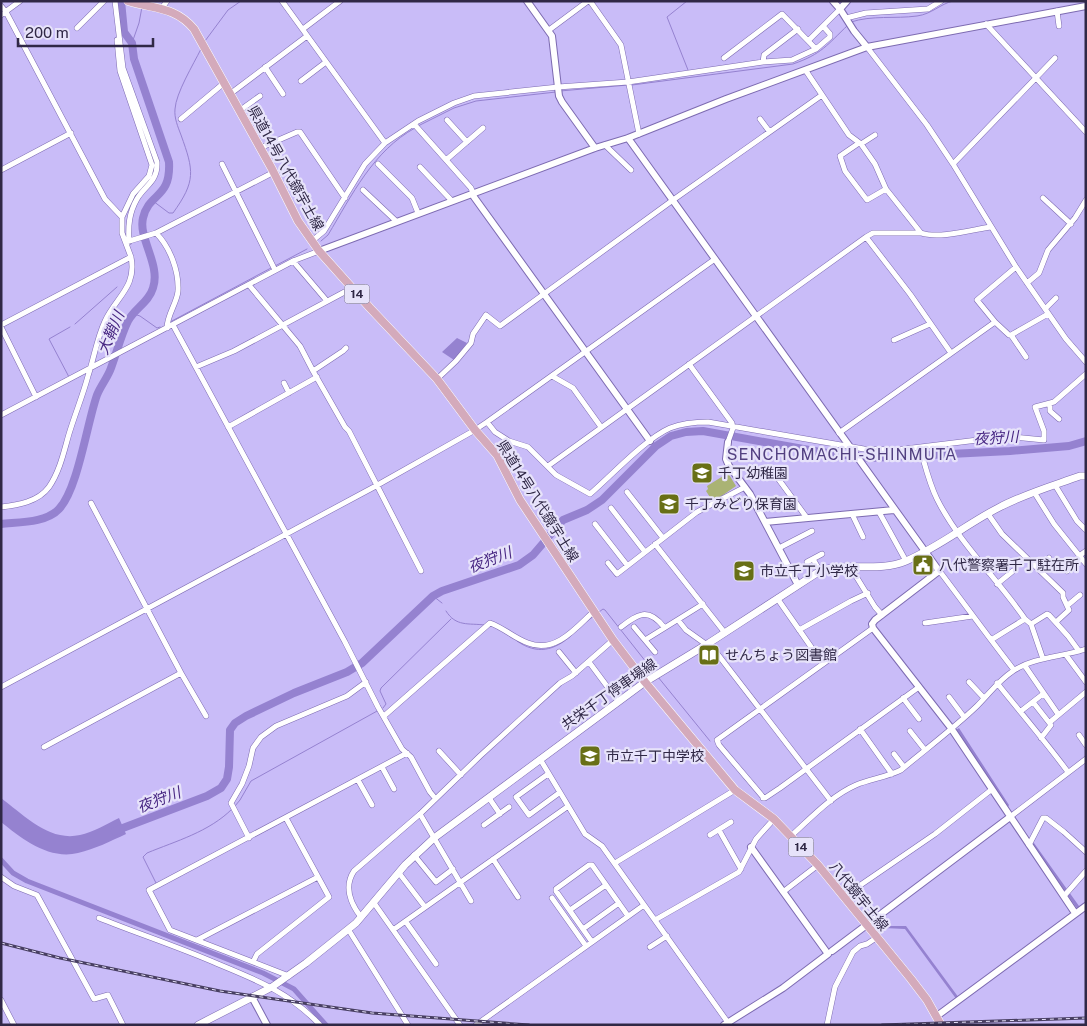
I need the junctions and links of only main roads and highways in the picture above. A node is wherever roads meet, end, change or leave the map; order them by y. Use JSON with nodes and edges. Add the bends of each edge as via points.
{"nodes":[{"id":1,"x":128,"y":1,"type":"edge"},
{"id":2,"x":165,"y":5,"type":"edge"},
{"id":3,"x":1086,"y":476,"type":"edge"},
{"id":4,"x":647,"y":681,"type":"junction"},
{"id":5,"x":198,"y":1025,"type":"edge"},
{"id":6,"x":941,"y":1025,"type":"edge"}],
"edges":[{"from":1,"to":2,"type":"main road","name":"県道14号八代鏡宇土線","number":"14"},
{"from":2,"to":4,"type":"main road","name":"県道14号八代鏡宇土線","number":"14","via":[[187,21],[200,40],[298,221],[319,251],[437,379],[497,455],[535,523],[613,640]]},
{"from":3,"to":4,"type":"main road","name":"共栄千丁停車場線","via":[[1015,499],[906,561],[884,567],[838,567],[820,571]]},
{"from":4,"to":5,"type":"main road","name":"共栄千丁停車場線","via":[[434,838],[414,855],[361,917],[286,978]]},
{"from":4,"to":6,"type":"main road","name":"八代鏡宇土線","number":"14","via":[[735,790],[774,819],[818,865],[911,979]]}]}
